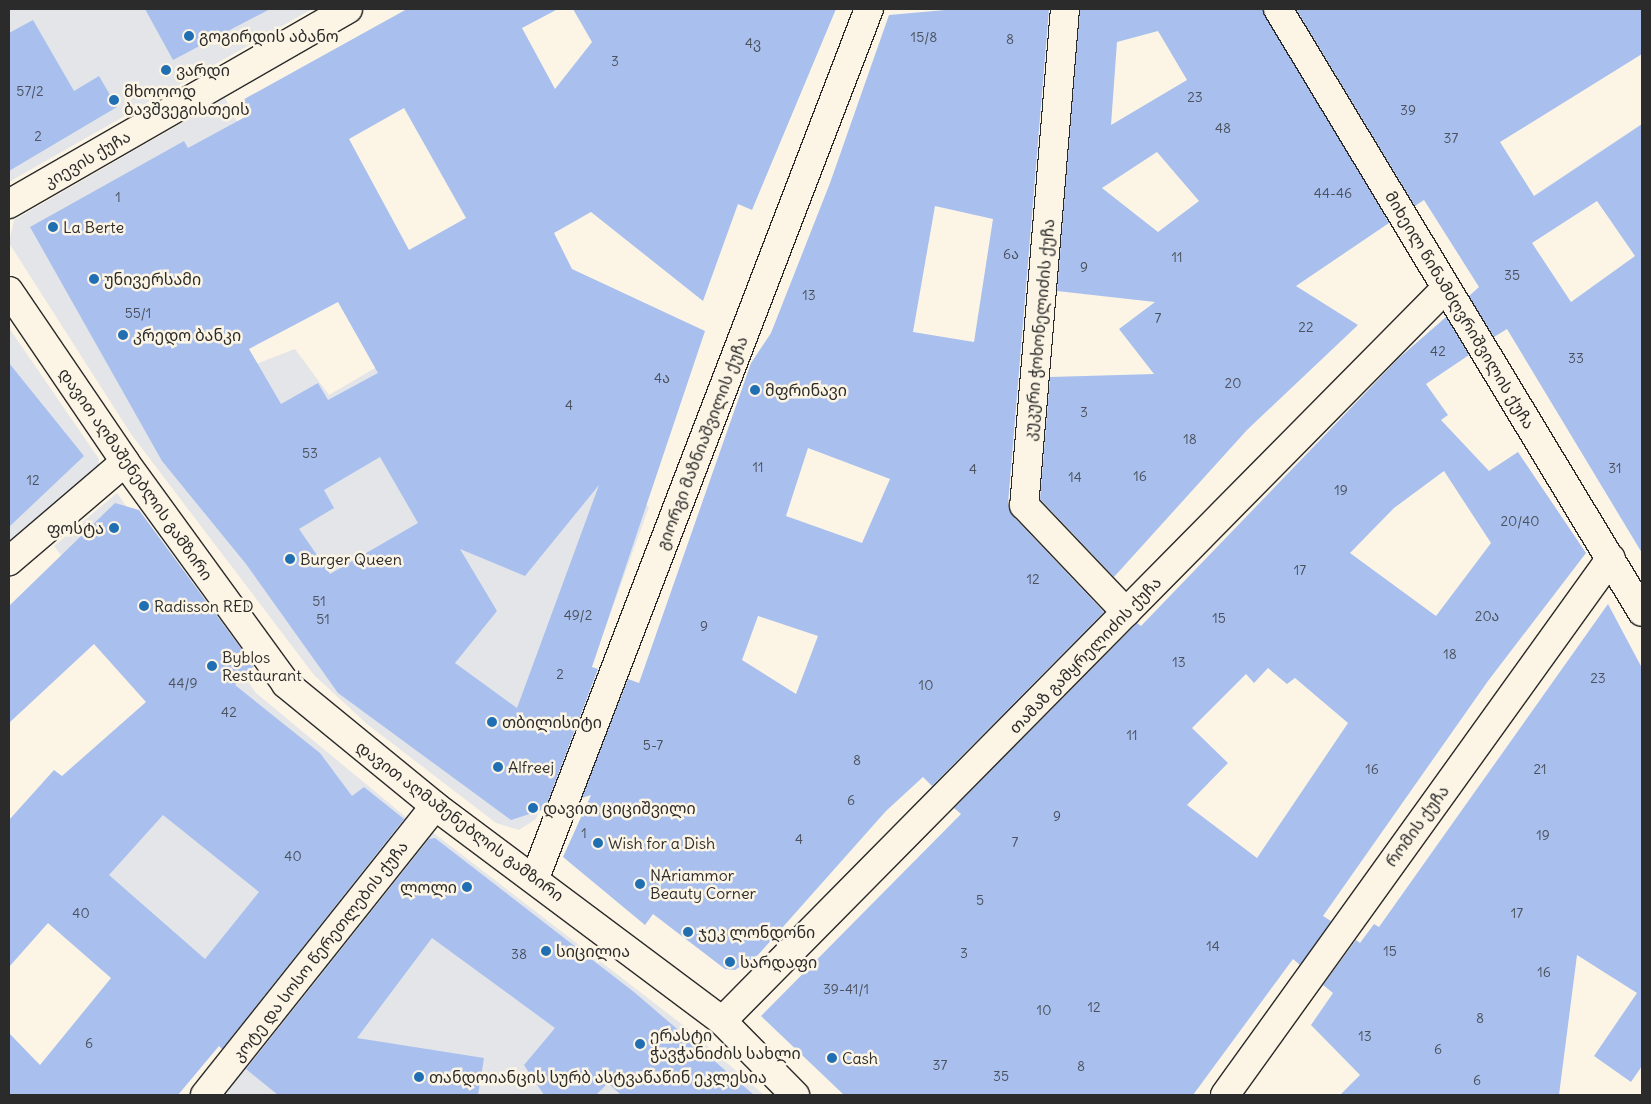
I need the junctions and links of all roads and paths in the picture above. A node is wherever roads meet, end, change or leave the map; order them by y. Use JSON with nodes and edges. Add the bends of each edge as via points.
{"nodes":[{"id":1,"x":348,"y":9,"type":"edge"},
{"id":2,"x":869,"y":9,"type":"edge"},
{"id":3,"x":1065,"y":9,"type":"edge"},
{"id":4,"x":1278,"y":9,"type":"edge"},
{"id":5,"x":9,"y":204,"type":"edge"},
{"id":6,"x":1446,"y":288,"type":"junction"},
{"id":7,"x":9,"y":291,"type":"edge"},
{"id":8,"x":125,"y":462,"type":"junction"},
{"id":9,"x":1610,"y":558,"type":"junction"},
{"id":10,"x":9,"y":561,"type":"edge"},
{"id":11,"x":1126,"y":612,"type":"junction"},
{"id":12,"x":1642,"y":612,"type":"edge"},
{"id":13,"x":435,"y":806,"type":"junction"},
{"id":14,"x":535,"y":878,"type":"junction"},
{"id":15,"x":722,"y":1021,"type":"junction"},
{"id":16,"x":205,"y":1095,"type":"edge"},
{"id":17,"x":794,"y":1095,"type":"edge"},
{"id":18,"x":1226,"y":1095,"type":"edge"}],
"edges":[{"from":1,"to":5,"type":"street","name":"კიევის ქუჩა"},
{"from":2,"to":14,"type":"street","name":"გიორგი მაზნიაშვილის ქუჩა"},
{"from":3,"to":11,"type":"street","name":"კუკური ჭოხონელიძის ქუჩა","via":[[1024,505]]},
{"from":4,"to":6,"type":"street","name":"მიხეილ წინამძღვრიშვილის ქუჩა"},
{"from":6,"to":9,"type":"street","name":"მიხეილ წინამძღვრიშვილის ქუჩა"},
{"from":6,"to":11,"type":"street","name":"თამაზ გამყრელიძის ქუჩა"},
{"from":7,"to":8,"type":"street","name":"დავით აღმაშენებლის გამზირი"},
{"from":8,"to":10,"type":"street"},
{"from":8,"to":13,"type":"street","name":"დავით აღმაშენებლის გამზირი","via":[[286,684]]},
{"from":9,"to":12,"type":"street","name":"მიხეილ წინამძღვრიშვილის ქუჩა"},
{"from":9,"to":18,"type":"street","name":"რომის ქუჩა"},
{"from":11,"to":15,"type":"street","name":"თამაზ გამყრელიძის ქუჩა"},
{"from":13,"to":14,"type":"street","name":"დავით აღმაშენებლის გამზირი"},
{"from":13,"to":16,"type":"street","name":"კოტე და სოსო წერეთლების ქუჩა"},
{"from":14,"to":15,"type":"street","name":"დავით აღმაშენებლის გამზირი"},
{"from":15,"to":17,"type":"street","name":"დავით აღმაშენებლის გამზირი"}]}
